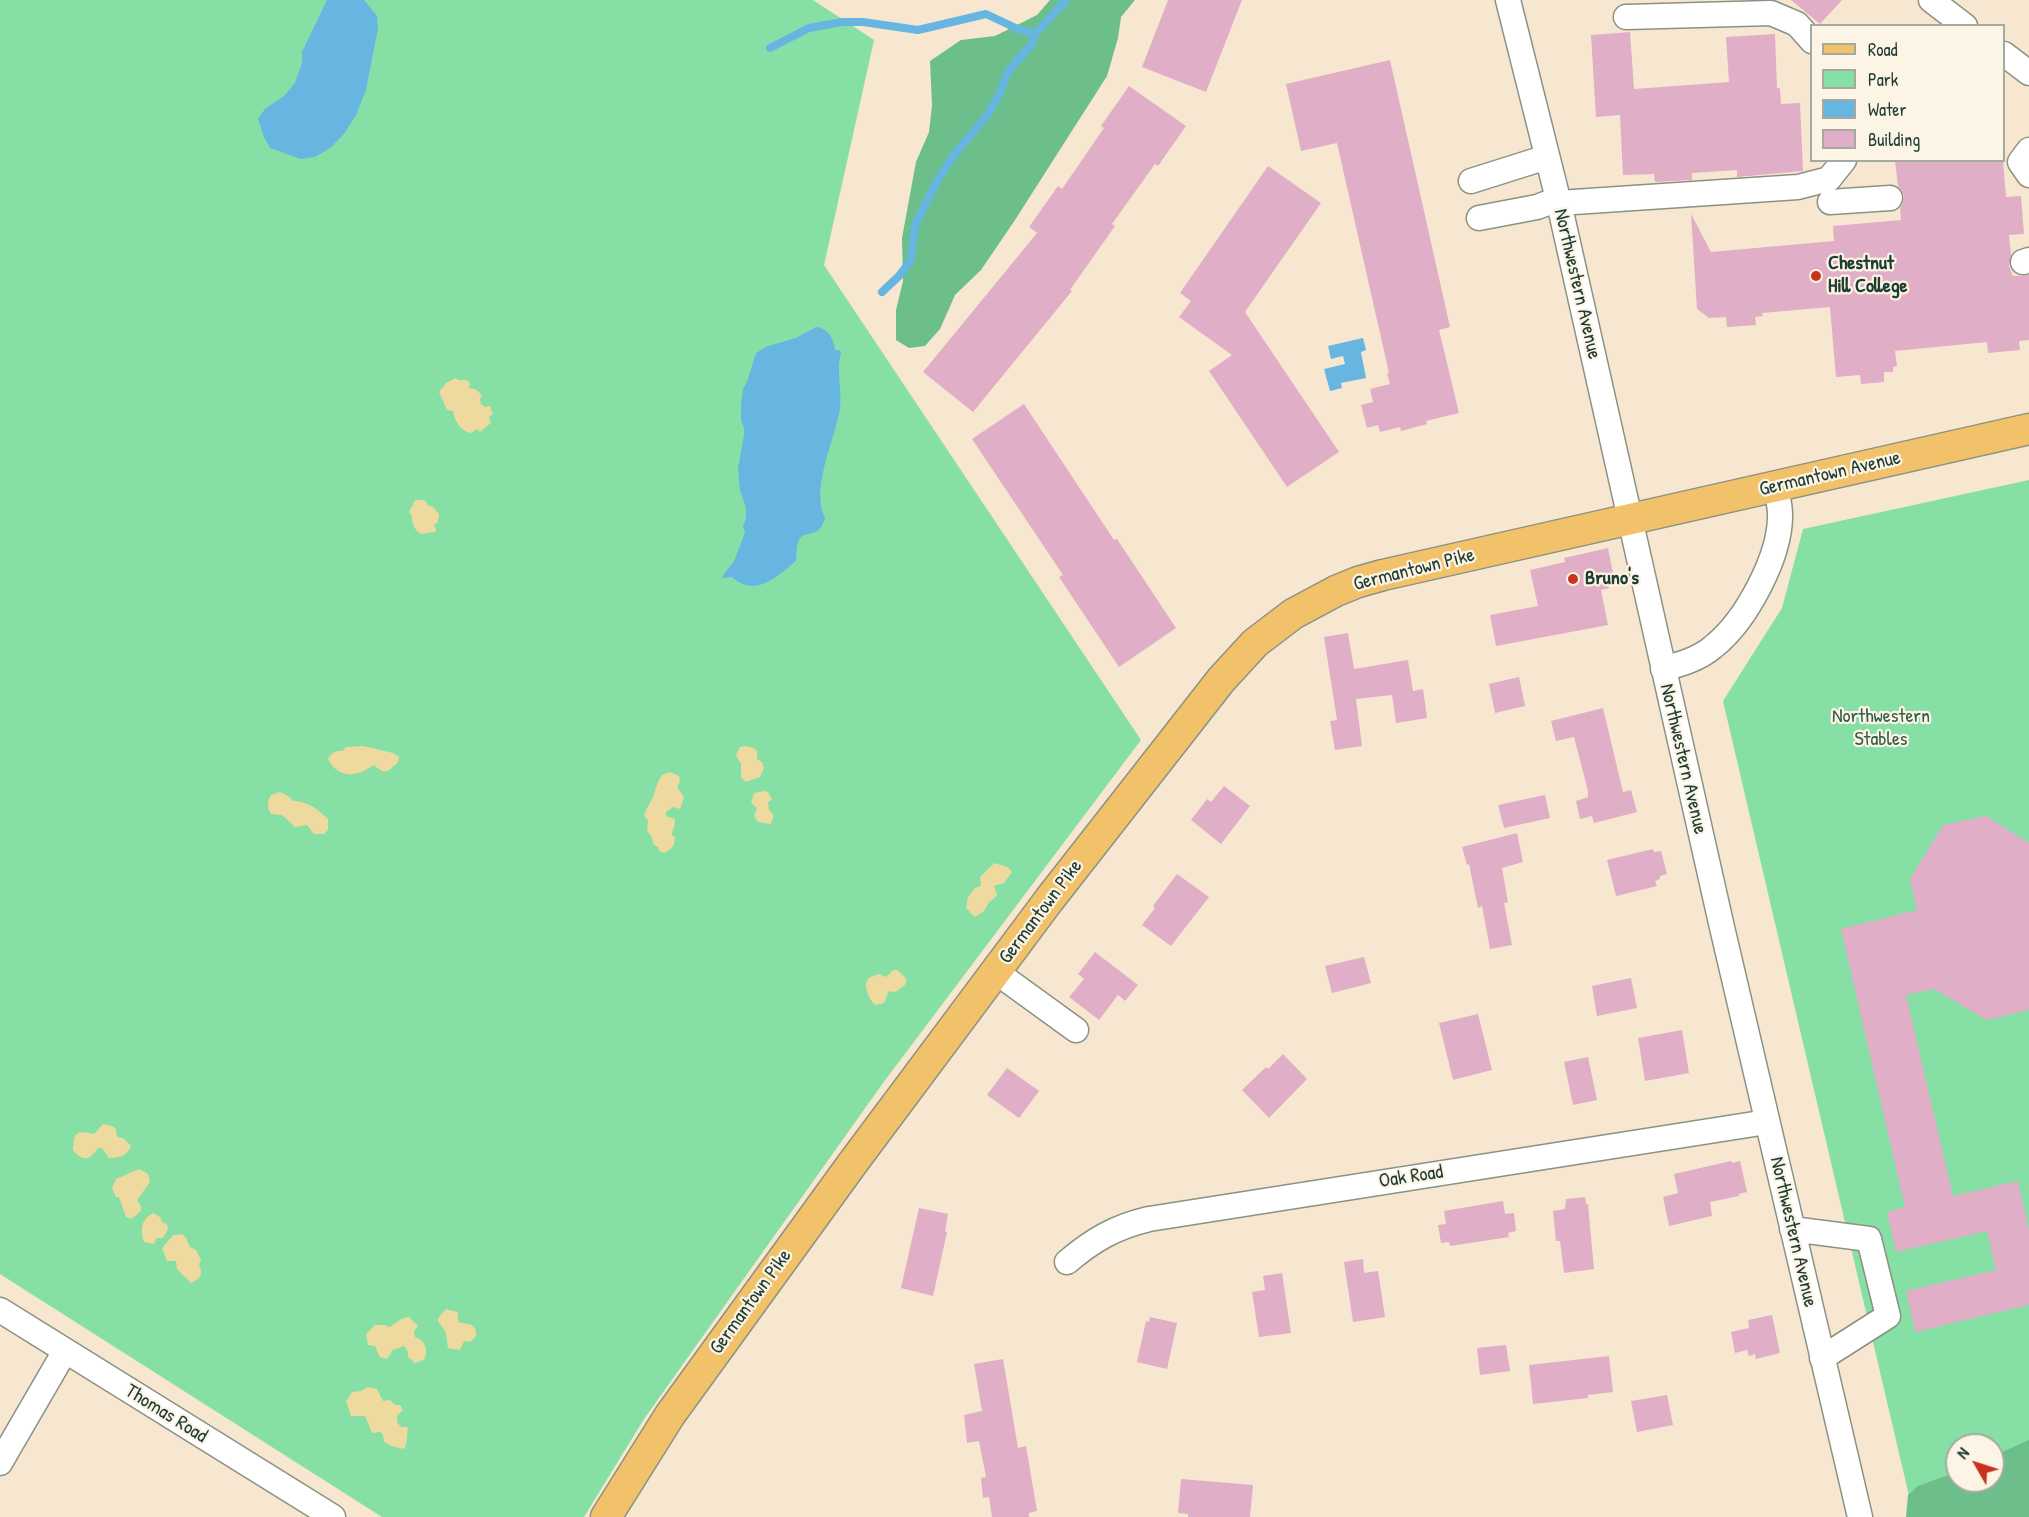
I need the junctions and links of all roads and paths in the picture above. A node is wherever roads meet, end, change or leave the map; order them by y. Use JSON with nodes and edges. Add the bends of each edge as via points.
{"nodes":[{"id":1,"x":1508,"y":0,"type":"edge"},
{"id":2,"x":1931,"y":0,"type":"edge"},
{"id":3,"x":1626,"y":16,"type":"dead end"},
{"id":4,"x":1962,"y":24,"type":"edge"},
{"id":5,"x":1810,"y":39,"type":"edge"},
{"id":6,"x":2005,"y":56,"type":"edge"},
{"id":7,"x":2029,"y":73,"type":"edge"},
{"id":8,"x":2029,"y":150,"type":"edge"},
{"id":9,"x":1547,"y":157,"type":"junction"},
{"id":10,"x":2029,"y":175,"type":"edge"},
{"id":11,"x":1470,"y":181,"type":"dead end"},
{"id":12,"x":1834,"y":190,"type":"edge"},
{"id":13,"x":1890,"y":198,"type":"dead end"},
{"id":14,"x":1558,"y":201,"type":"junction"},
{"id":15,"x":1479,"y":218,"type":"dead end"},
{"id":16,"x":2029,"y":429,"type":"edge"},
{"id":17,"x":1776,"y":486,"type":"junction"},
{"id":18,"x":1631,"y":518,"type":"junction"},
{"id":19,"x":1663,"y":669,"type":"junction"},
{"id":20,"x":996,"y":972,"type":"junction"},
{"id":21,"x":1076,"y":1030,"type":"dead end"},
{"id":22,"x":1767,"y":1122,"type":"junction"},
{"id":23,"x":1792,"y":1229,"type":"junction"},
{"id":24,"x":1067,"y":1262,"type":"dead end"},
{"id":25,"x":0,"y":1310,"type":"edge"},
{"id":26,"x":65,"y":1351,"type":"junction"},
{"id":27,"x":1822,"y":1358,"type":"junction"},
{"id":28,"x":0,"y":1463,"type":"edge"},
{"id":29,"x":333,"y":1517,"type":"edge"},
{"id":30,"x":606,"y":1517,"type":"edge"},
{"id":31,"x":1860,"y":1517,"type":"edge"}],
"edges":[{"from":1,"to":9,"type":"street","name":"Northwestern Avenue"},
{"from":2,"to":4,"type":"street"},
{"from":3,"to":5,"type":"street","via":[[1771,14],[1797,24]]},
{"from":6,"to":7,"type":"street"},
{"from":8,"to":10,"type":"street","via":[[2020,162]]},
{"from":9,"to":11,"type":"street"},
{"from":9,"to":14,"type":"street","name":"Northwestern Avenue"},
{"from":12,"to":13,"type":"street"},
{"from":12,"to":14,"type":"street","via":[[1798,187]]},
{"from":14,"to":15,"type":"street"},
{"from":14,"to":18,"type":"street","name":"Northwestern Avenue"},
{"from":16,"to":17,"type":"main road","name":"Germantown Avenue"},
{"from":17,"to":18,"type":"main road","name":"Germantown Avenue"},
{"from":17,"to":19,"type":"street","via":[[1779,527],[1758,590],[1726,636],[1712,648],[1683,664]]},
{"from":18,"to":19,"type":"street","name":"Northwestern Avenue"},
{"from":18,"to":20,"type":"main road","name":"Germantown Pike","via":[[1358,582],[1312,602],[1274,627],[1221,680]]},
{"from":19,"to":22,"type":"street","name":"Northwestern Avenue"},
{"from":20,"to":21,"type":"street"},
{"from":20,"to":30,"type":"main road","name":"Germantown Pike","via":[[670,1415]]},
{"from":22,"to":23,"type":"street","name":"Northwestern Avenue"},
{"from":22,"to":24,"type":"street","name":"Oak Road","via":[[1149,1219],[1103,1235]]},
{"from":23,"to":27,"type":"street","name":"Northwestern Avenue"},
{"from":23,"to":27,"type":"street","via":[[1869,1239],[1888,1316]]},
{"from":25,"to":26,"type":"street","name":"Thomas Road"},
{"from":26,"to":28,"type":"street"},
{"from":26,"to":29,"type":"street","name":"Thomas Road"},
{"from":27,"to":31,"type":"street","name":"Northwestern Avenue"}]}
